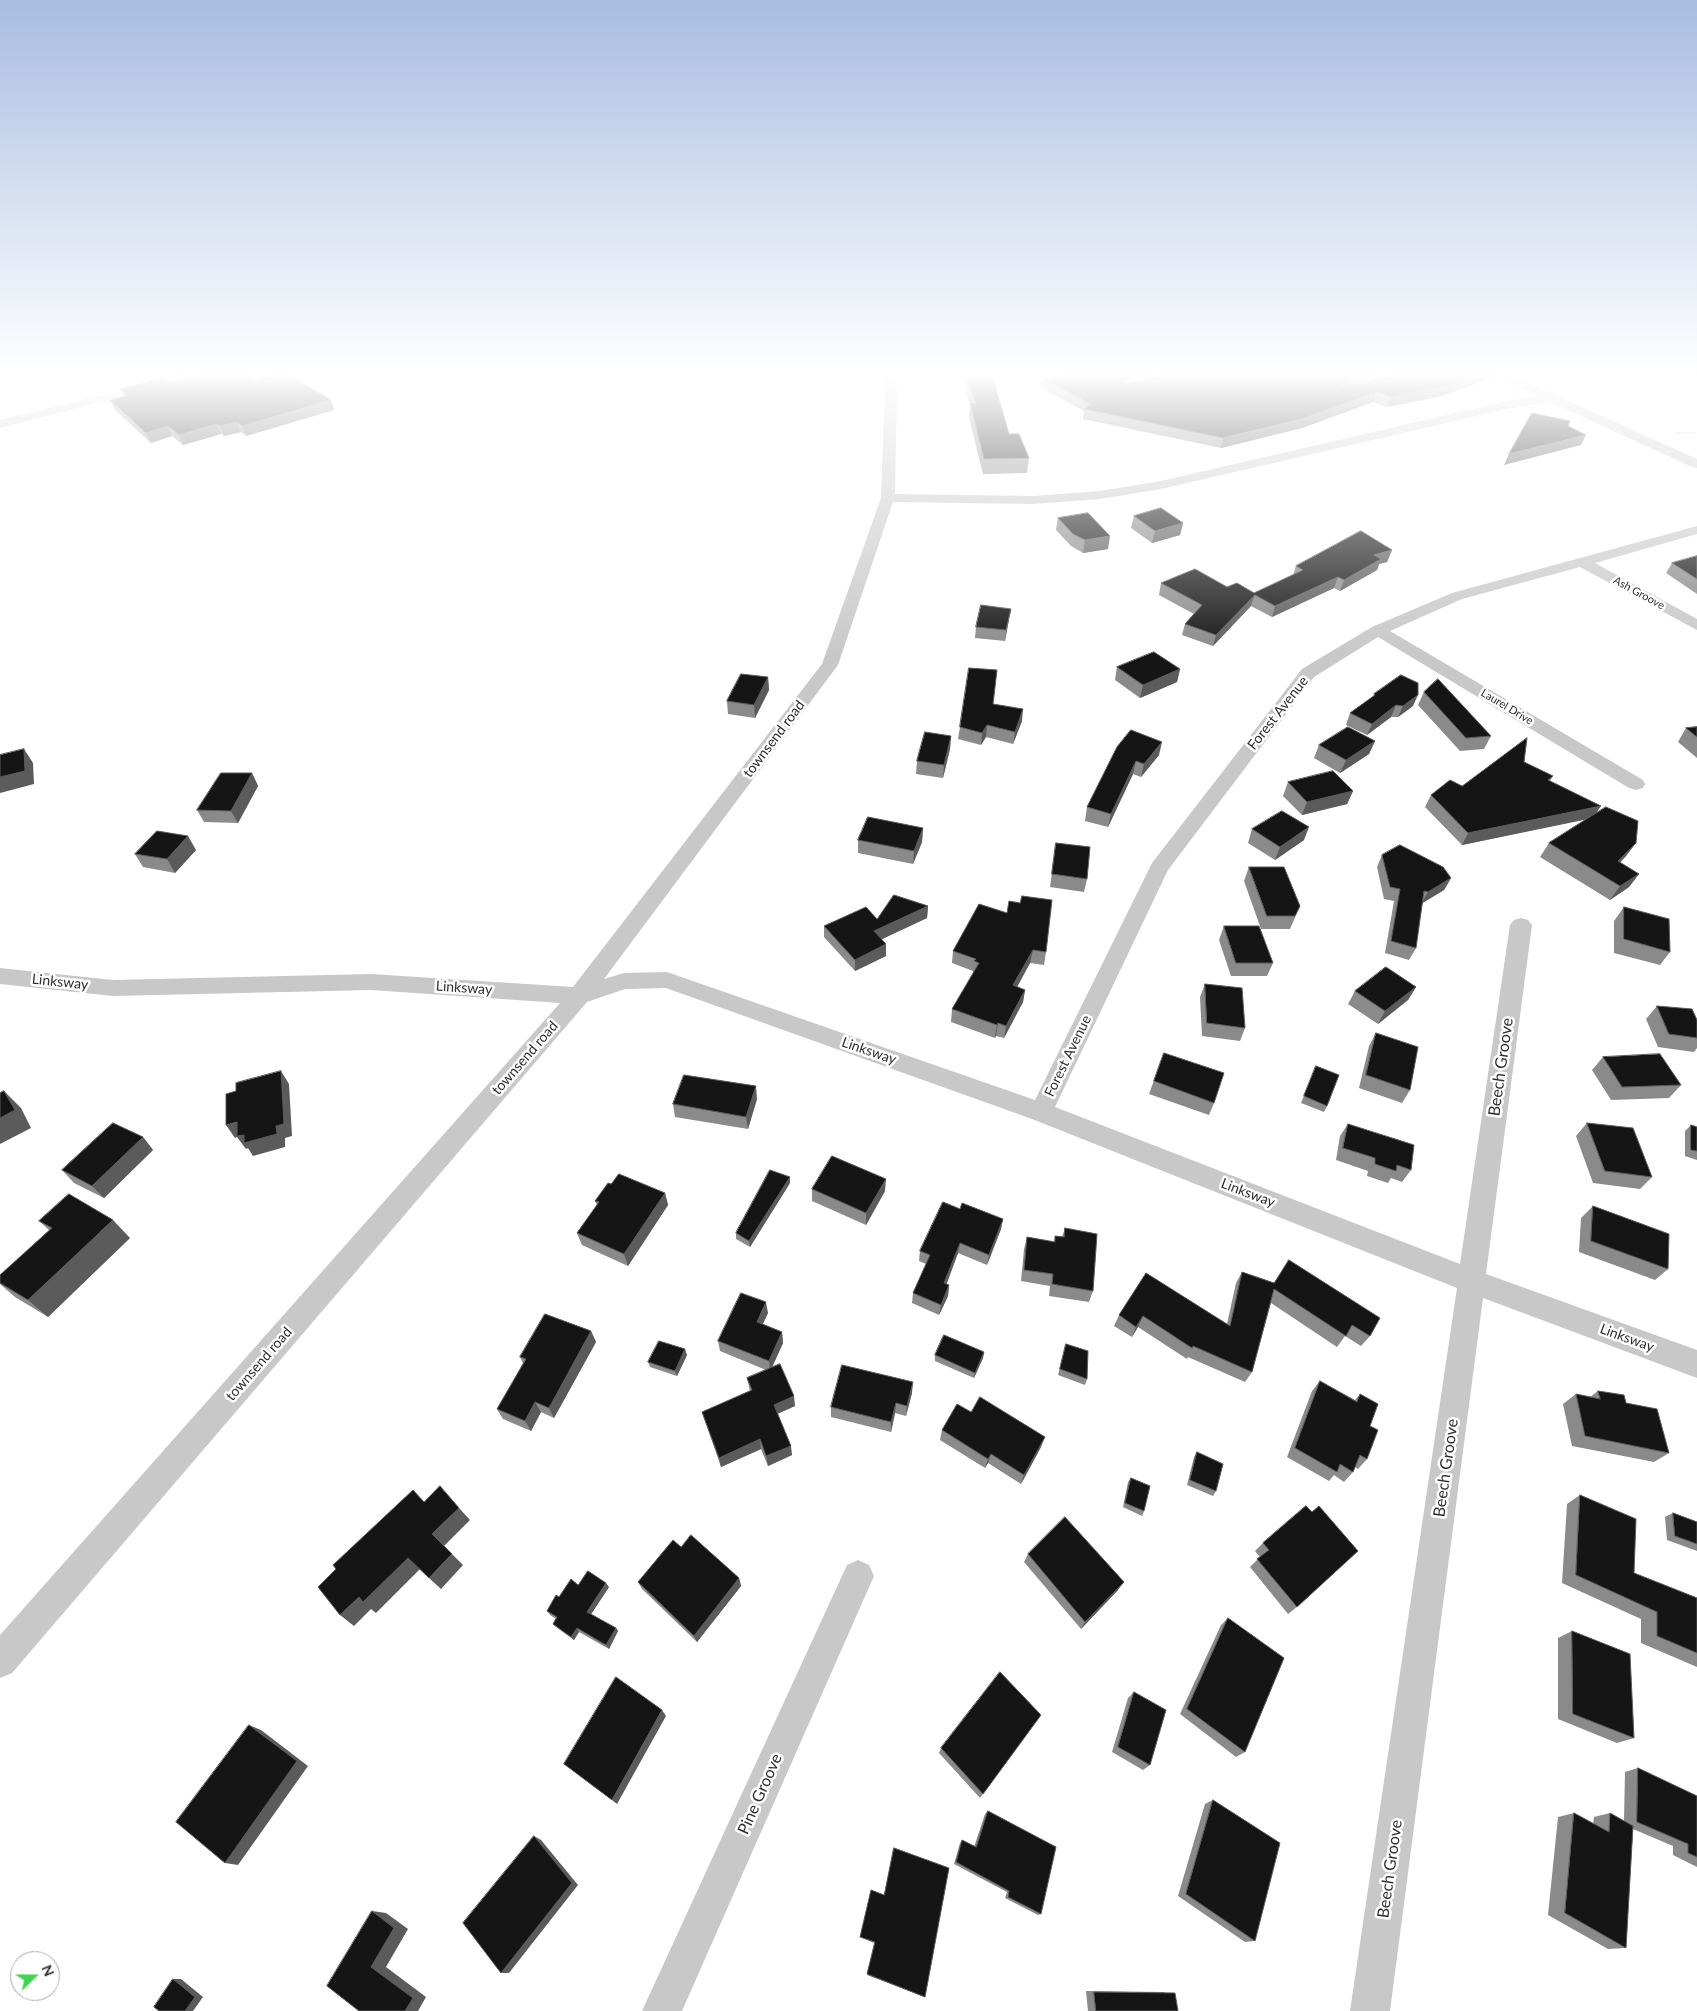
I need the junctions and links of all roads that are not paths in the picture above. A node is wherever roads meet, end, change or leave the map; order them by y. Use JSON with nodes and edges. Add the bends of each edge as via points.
{"nodes":[{"id":1,"x":889,"y":468,"type":"edge"},
{"id":2,"x":1235,"y":468,"type":"edge"},
{"id":3,"x":888,"y":498,"type":"junction"},
{"id":4,"x":1697,"y":530,"type":"edge"},
{"id":5,"x":1581,"y":561,"type":"junction"},
{"id":6,"x":1697,"y":625,"type":"edge"},
{"id":7,"x":1378,"y":630,"type":"junction"},
{"id":8,"x":1636,"y":784,"type":"dead end"},
{"id":9,"x":1521,"y":925,"type":"dead end"},
{"id":10,"x":0,"y":976,"type":"edge"},
{"id":11,"x":579,"y":996,"type":"junction"},
{"id":12,"x":1041,"y":1112,"type":"junction"},
{"id":13,"x":1472,"y":1281,"type":"junction"},
{"id":14,"x":1697,"y":1364,"type":"edge"},
{"id":15,"x":858,"y":1576,"type":"dead end"},
{"id":16,"x":0,"y":1661,"type":"edge"},
{"id":17,"x":662,"y":2011,"type":"edge"},
{"id":18,"x":1370,"y":2011,"type":"edge"}],
"edges":[{"from":1,"to":3,"type":"street","name":"townsend road"},
{"from":2,"to":3,"type":"street","via":[[1100,495],[1033,500]]},
{"from":3,"to":11,"type":"street","name":"townsend road","via":[[830,665]]},
{"from":4,"to":5,"type":"street","name":"Forest Avenue"},
{"from":5,"to":6,"type":"street","name":"Ash Groove"},
{"from":5,"to":7,"type":"street","name":"Forest Avenue","via":[[1457,596]]},
{"from":7,"to":8,"type":"street","name":"Laurel Drive"},
{"from":7,"to":12,"type":"street","name":"Forest Avenue","via":[[1308,673],[1159,868]]},
{"from":9,"to":13,"type":"street","name":"Beech Groove"},
{"from":10,"to":11,"type":"street","name":"Linksway","via":[[113,988],[371,982]]},
{"from":11,"to":12,"type":"street","name":"Linksway","via":[[624,981],[667,980]]},
{"from":11,"to":16,"type":"street","name":"townsend road"},
{"from":12,"to":13,"type":"street","name":"Linksway"},
{"from":13,"to":14,"type":"street","name":"Linksway"},
{"from":13,"to":18,"type":"street","name":"Beech Groove"},
{"from":15,"to":17,"type":"street","name":"Pine Groove"}]}
